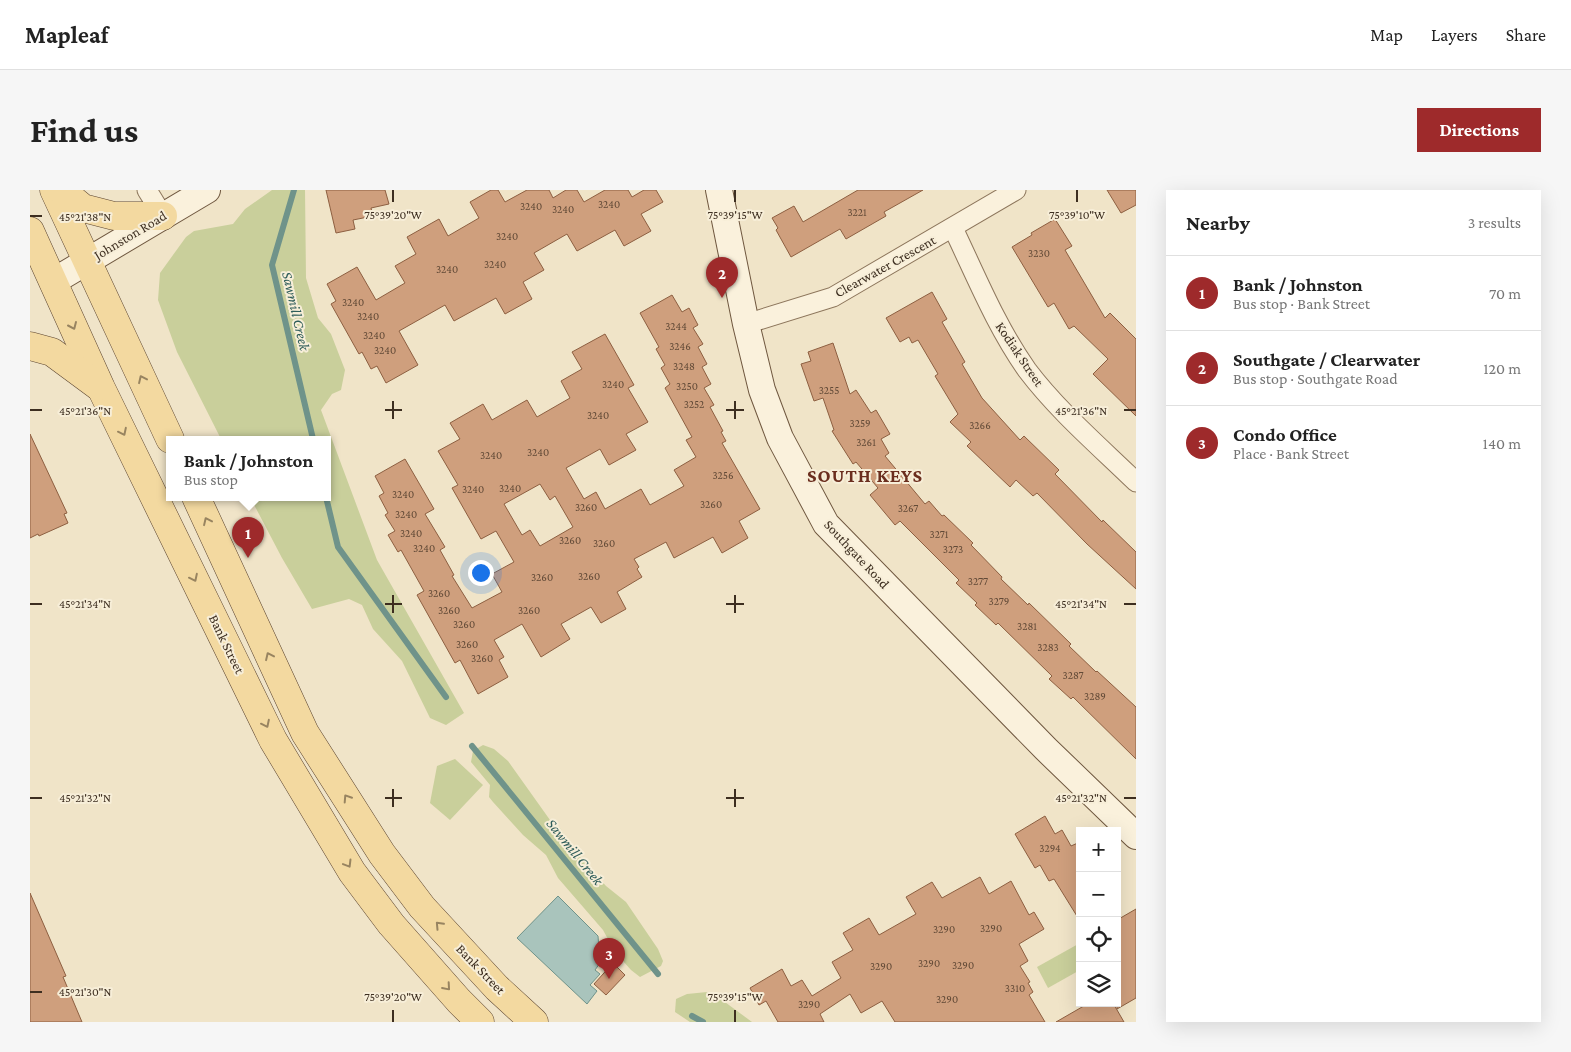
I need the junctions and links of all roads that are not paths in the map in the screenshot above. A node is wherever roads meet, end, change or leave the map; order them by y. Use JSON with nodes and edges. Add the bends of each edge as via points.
{"nodes":[{"id":1,"x":54,"y":190,"type":"edge"},
{"id":2,"x":61,"y":190,"type":"edge"},
{"id":3,"x":147,"y":190,"type":"edge"},
{"id":4,"x":207,"y":190,"type":"edge"},
{"id":5,"x":719,"y":190,"type":"edge"},
{"id":6,"x":1016,"y":190,"type":"edge"},
{"id":7,"x":162,"y":216,"type":"junction"},
{"id":8,"x":953,"y":228,"type":"junction"},
{"id":9,"x":30,"y":231,"type":"edge"},
{"id":10,"x":88,"y":261,"type":"junction"},
{"id":11,"x":54,"y":281,"type":"junction"},
{"id":12,"x":746,"y":324,"type":"junction"},
{"id":13,"x":30,"y":346,"type":"edge"},
{"id":14,"x":101,"y":388,"type":"junction"},
{"id":15,"x":169,"y":436,"type":"edge"},
{"id":16,"x":1136,"y":482,"type":"edge"},
{"id":17,"x":198,"y":501,"type":"edge"},
{"id":18,"x":1136,"y":836,"type":"edge"},
{"id":19,"x":480,"y":1022,"type":"edge"},
{"id":20,"x":534,"y":1022,"type":"edge"}],
"edges":[{"from":1,"to":10,"type":"main road"},
{"from":2,"to":7,"type":"main road","via":[[83,208],[114,216]]},
{"from":3,"to":7,"type":"street"},
{"from":4,"to":7,"type":"street","name":"Johnston Road"},
{"from":5,"to":12,"type":"street","name":"Southgate Road"},
{"from":6,"to":8,"type":"street","name":"Clearwater Crescent"},
{"from":7,"to":10,"type":"street","name":"Johnston Road"},
{"from":8,"to":12,"type":"street","name":"Clearwater Crescent","via":[[833,297]]},
{"from":8,"to":16,"type":"street","name":"Kodiak Street","via":[[999,325],[1028,370],[1055,402]]},
{"from":9,"to":11,"type":"main road","name":"Bank Street"},
{"from":10,"to":11,"type":"street","name":"Johnston Road"},
{"from":15,"to":10,"type":"main road","one_way":true},
{"from":11,"to":14,"type":"main road","name":"Bank Street","one_way":true},
{"from":12,"to":18,"type":"street","name":"Southgate Road","via":[[762,390],[780,438],[826,524],[1046,750]]},
{"from":13,"to":14,"type":"main road","via":[[52,352]]},
{"from":14,"to":19,"type":"main road","name":"Bank Street","one_way":true,"via":[[273,740],[352,872],[391,924]]},
{"from":20,"to":17,"type":"main road","name":"Bank Street","one_way":true,"via":[[497,988],[422,907],[382,854],[305,733]]}]}
